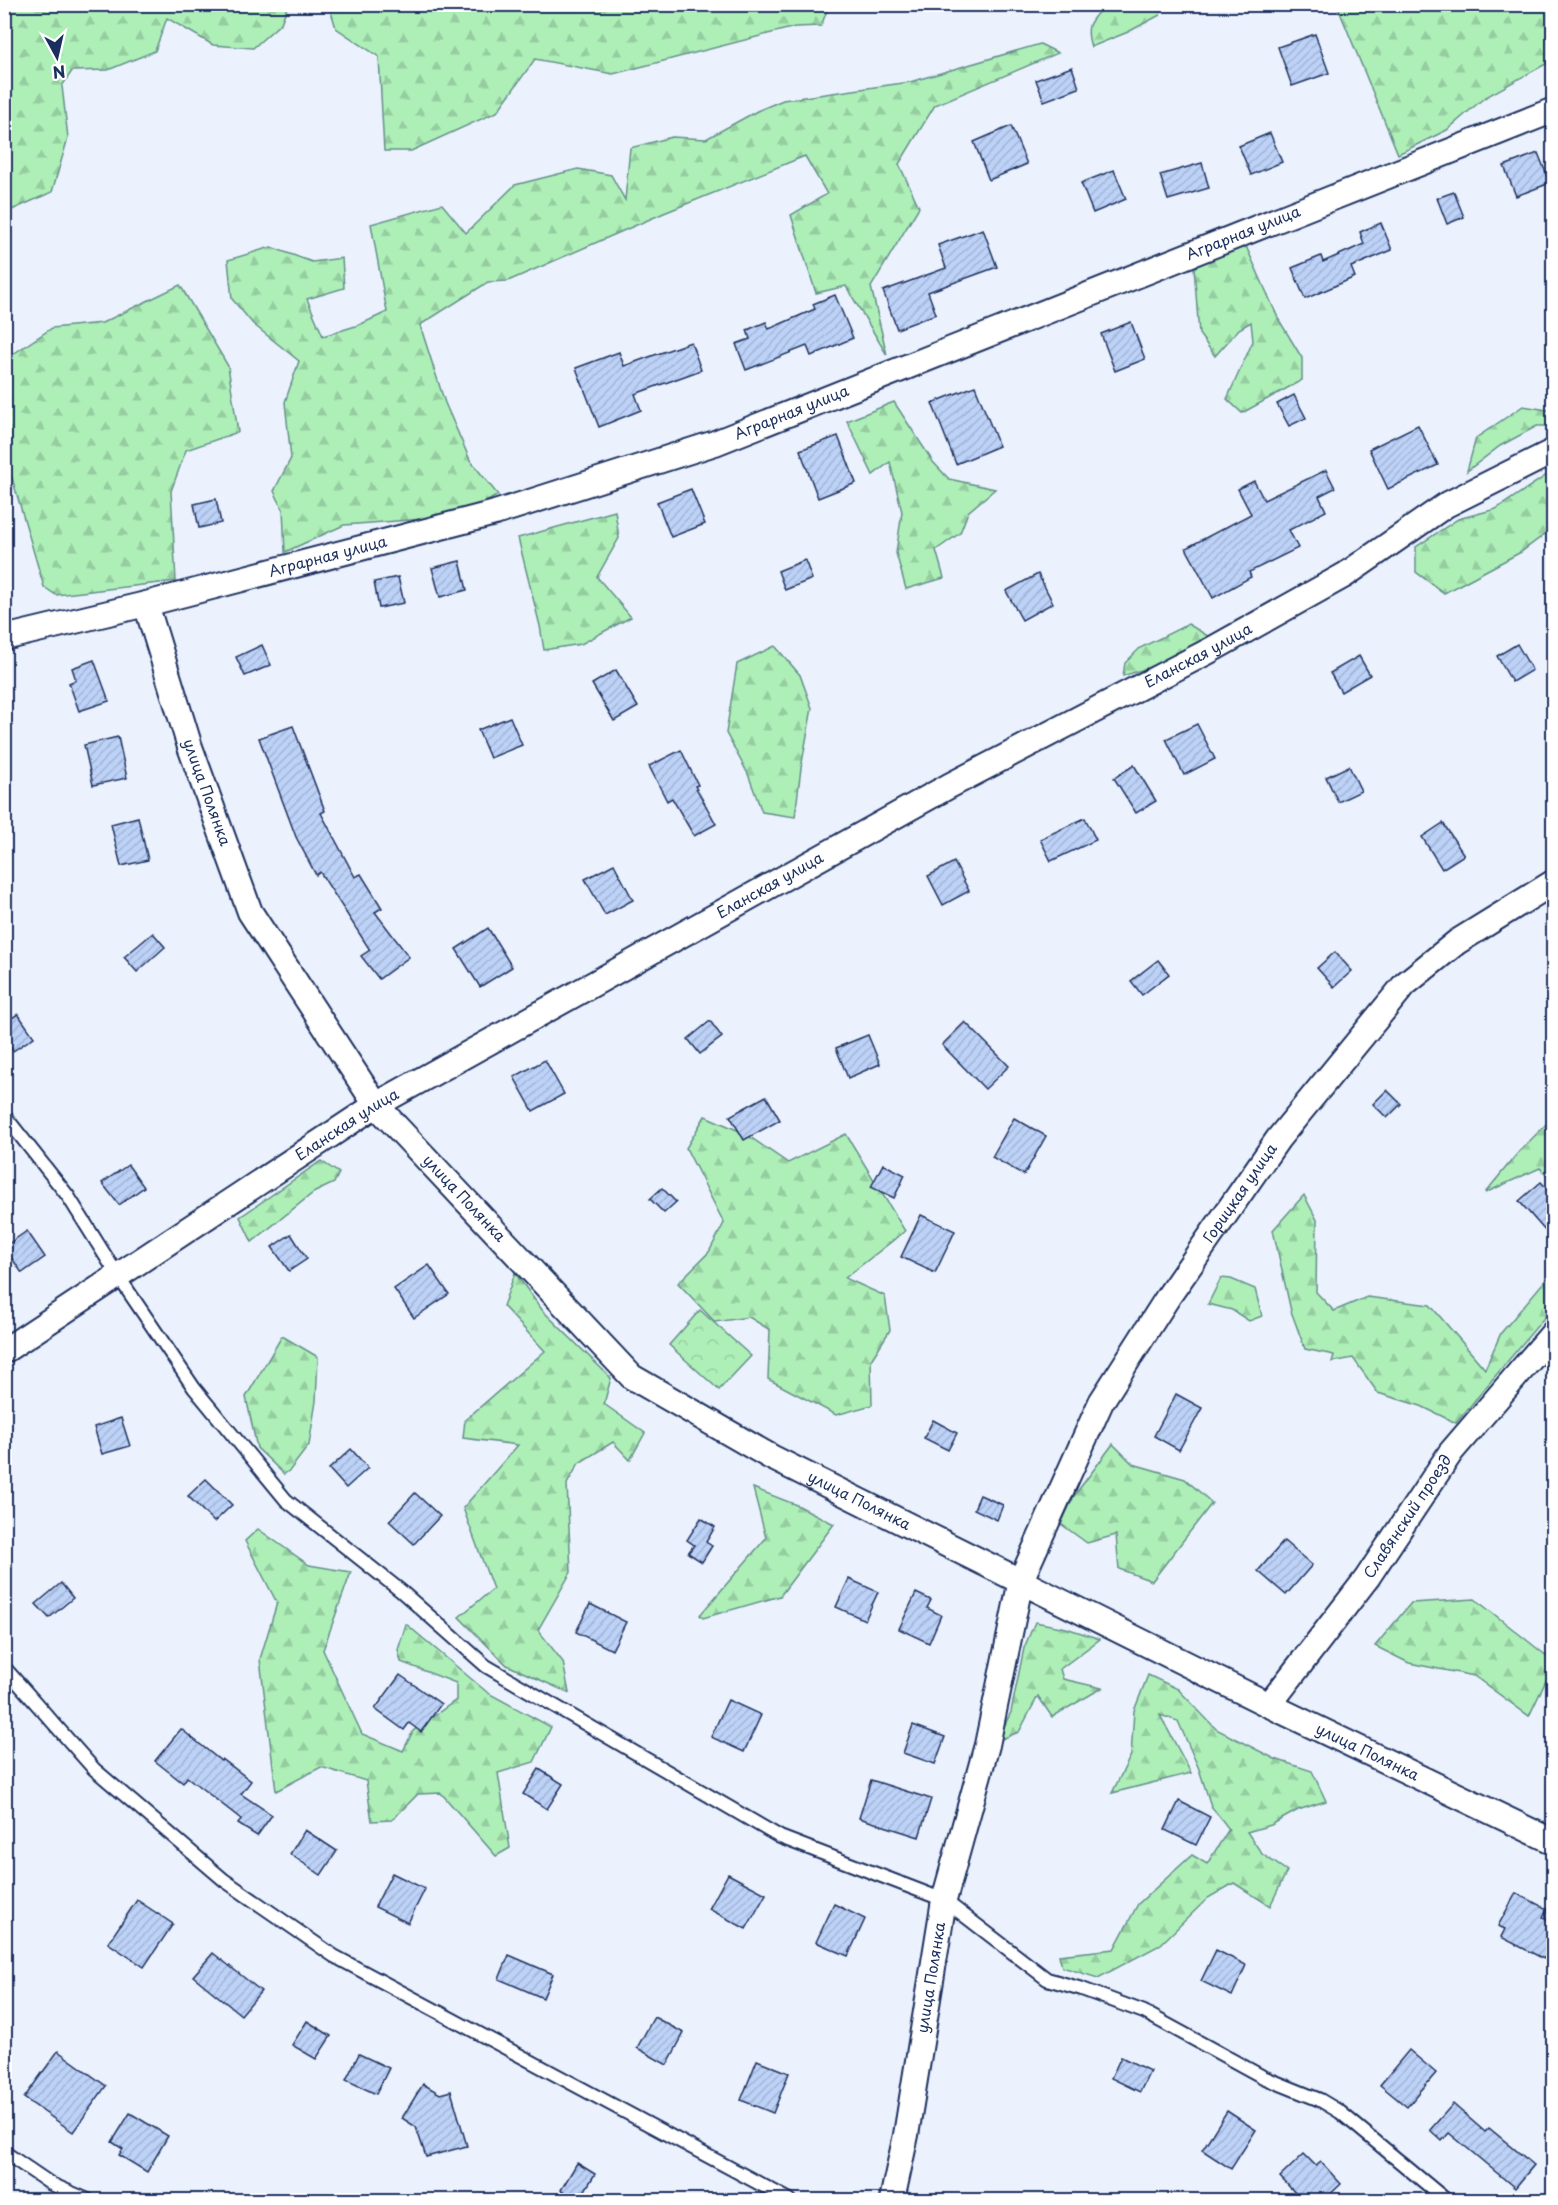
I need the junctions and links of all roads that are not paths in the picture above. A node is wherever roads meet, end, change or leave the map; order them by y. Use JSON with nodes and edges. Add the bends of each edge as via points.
{"nodes":[{"id":1,"x":1554,"y":110,"type":"edge"},
{"id":2,"x":1554,"y":451,"type":"edge"},
{"id":3,"x":146,"y":604,"type":"junction"},
{"id":4,"x":4,"y":638,"type":"edge"},
{"id":5,"x":1554,"y":882,"type":"edge"},
{"id":6,"x":376,"y":1105,"type":"junction"},
{"id":7,"x":4,"y":1115,"type":"edge"},
{"id":8,"x":118,"y":1276,"type":"junction"},
{"id":9,"x":1554,"y":1332,"type":"edge"},
{"id":10,"x":4,"y":1351,"type":"edge"},
{"id":11,"x":1021,"y":1580,"type":"junction"},
{"id":12,"x":4,"y":1667,"type":"edge"},
{"id":13,"x":1269,"y":1705,"type":"junction"},
{"id":14,"x":1554,"y":1842,"type":"edge"},
{"id":15,"x":944,"y":1900,"type":"junction"},
{"id":16,"x":4,"y":2152,"type":"edge"},
{"id":17,"x":88,"y":2200,"type":"edge"},
{"id":18,"x":790,"y":2200,"type":"edge"},
{"id":19,"x":892,"y":2200,"type":"edge"},
{"id":20,"x":1446,"y":2200,"type":"edge"}],
"edges":[{"from":1,"to":3,"type":"street","name":"Аграрная улица","via":[[715,443],[495,513]]},
{"from":2,"to":6,"type":"street","name":"Еланская улица","via":[[1446,505],[1345,575],[1220,645],[938,791]]},
{"from":3,"to":4,"type":"street","name":"Аграрная улица"},
{"from":3,"to":6,"type":"street","name":"улица Полянка","via":[[190,747],[250,912]]},
{"from":5,"to":11,"type":"street","name":"Горицкая улица","via":[[1457,942],[1405,984],[1278,1139],[1174,1287],[1101,1402]]},
{"from":6,"to":8,"type":"street","name":"Еланская улица"},
{"from":6,"to":11,"type":"street","name":"улица Полянка","via":[[632,1377],[771,1457]]},
{"from":7,"to":8,"type":"lane","via":[[68,1196]]},
{"from":8,"to":10,"type":"street","name":"Еланская улица"},
{"from":8,"to":15,"type":"lane","via":[[194,1388],[286,1500],[401,1591],[486,1666],[780,1837]]},
{"from":9,"to":13,"type":"street","name":"Славянский проезд","via":[[1451,1452],[1367,1578]]},
{"from":11,"to":13,"type":"street","name":"улица Полянка"},
{"from":11,"to":15,"type":"street","name":"улица Полянка","via":[[987,1745]]},
{"from":12,"to":18,"type":"lane","via":[[94,1768],[224,1880],[334,1956]]},
{"from":13,"to":14,"type":"street","name":"улица Полянка"},
{"from":15,"to":19,"type":"street","name":"улица Полянка"},
{"from":15,"to":20,"type":"lane","via":[[1047,1979],[1144,2012],[1263,2077],[1320,2100],[1340,2112]]},
{"from":16,"to":17,"type":"lane","via":[[51,2184]]}]}
